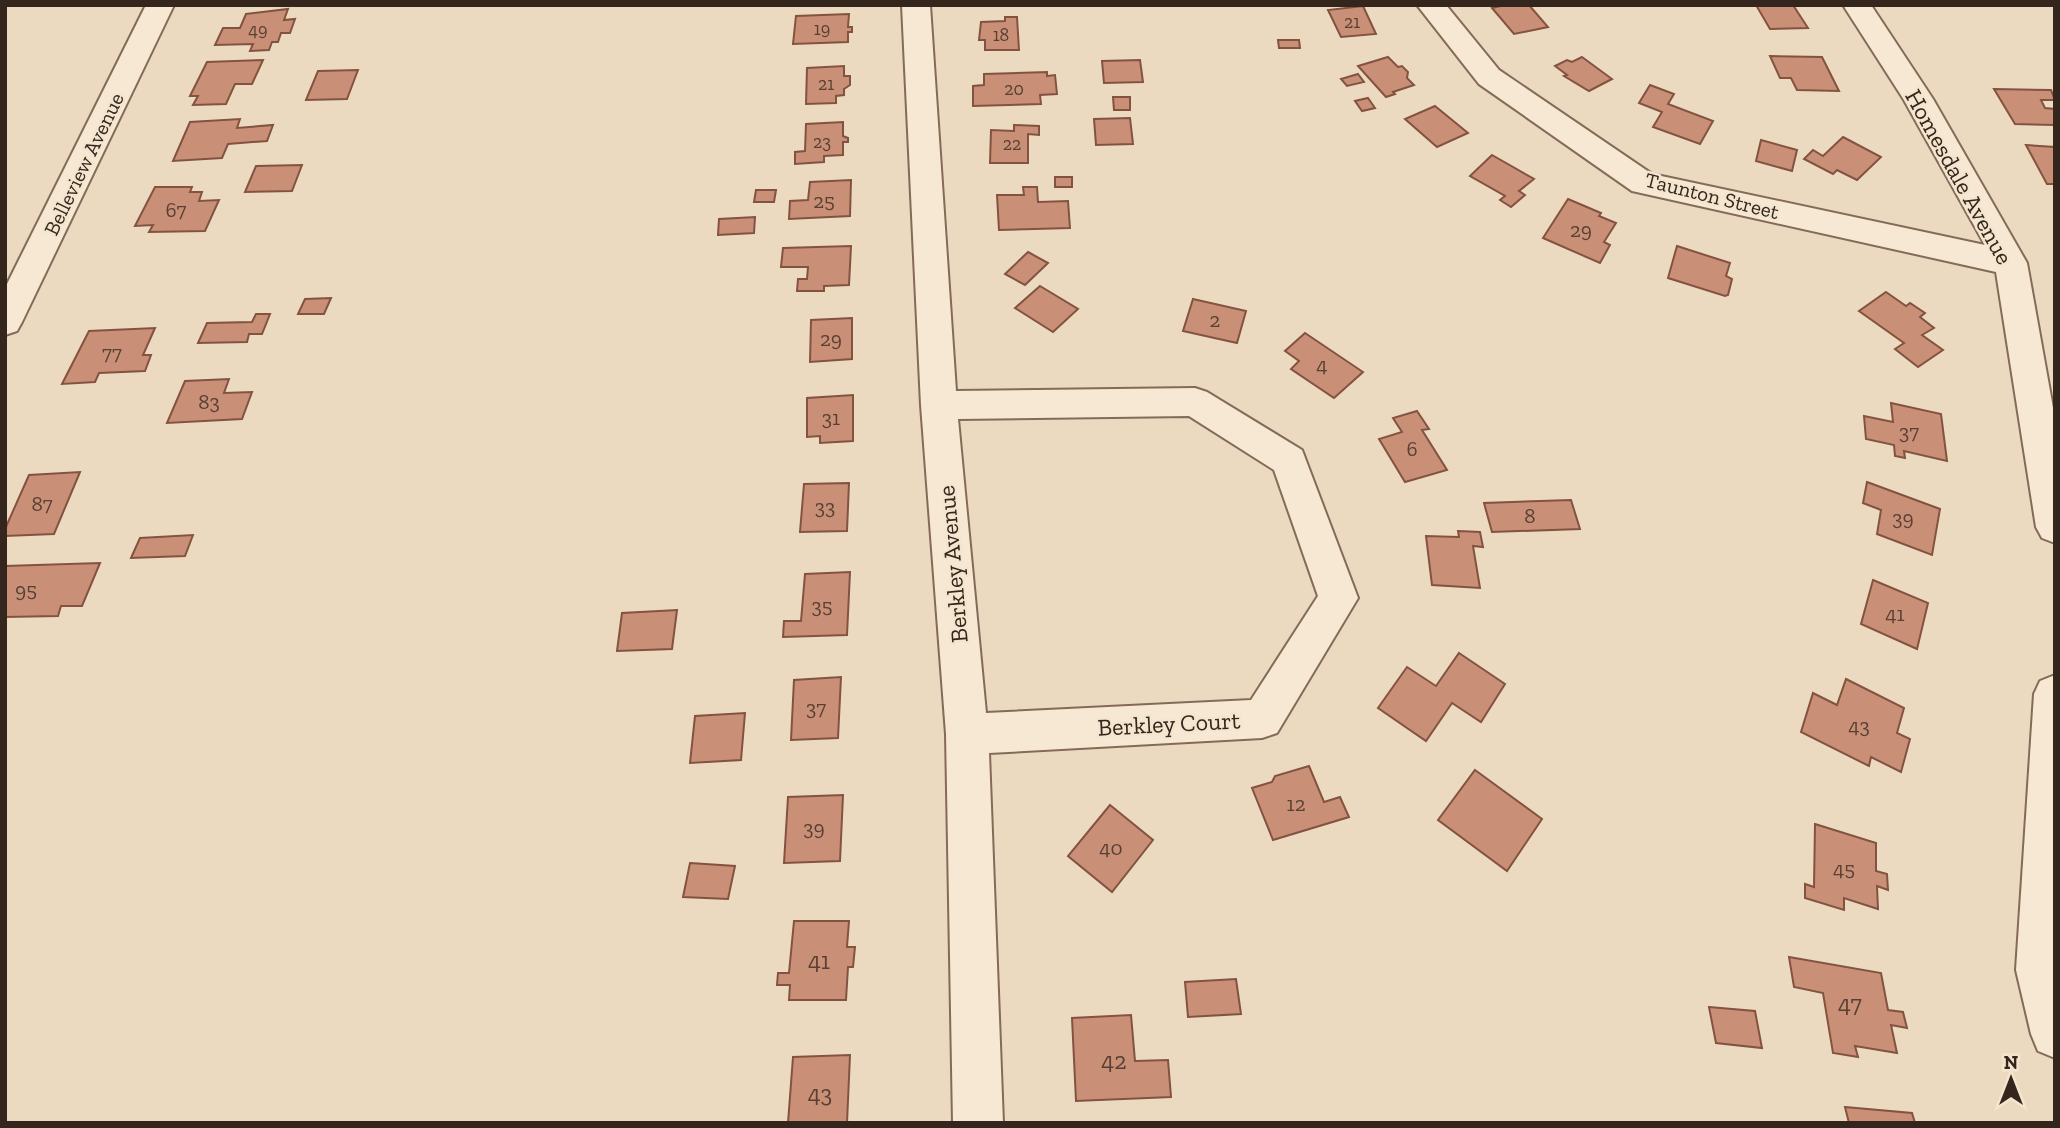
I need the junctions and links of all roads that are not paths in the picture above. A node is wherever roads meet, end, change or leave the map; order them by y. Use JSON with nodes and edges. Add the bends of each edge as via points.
{"nodes":[{"id":1,"x":160,"y":5,"type":"edge"},
{"id":2,"x":916,"y":5,"type":"edge"},
{"id":3,"x":1431,"y":5,"type":"edge"},
{"id":4,"x":1857,"y":5,"type":"edge"},
{"id":5,"x":2011,"y":264,"type":"junction"},
{"id":6,"x":5,"y":322,"type":"edge"},
{"id":7,"x":939,"y":405,"type":"junction"},
{"id":8,"x":2055,"y":527,"type":"edge"},
{"id":9,"x":2055,"y":694,"type":"edge"},
{"id":10,"x":967,"y":734,"type":"junction"},
{"id":11,"x":2055,"y":1034,"type":"edge"},
{"id":12,"x":978,"y":1123,"type":"edge"}],
"edges":[{"from":1,"to":6,"type":"street","name":"Belleview Avenue"},
{"from":2,"to":7,"type":"street","name":"Berkley Avenue"},
{"from":3,"to":5,"type":"street","name":"Taunton Street","via":[[1489,77],[1643,183]]},
{"from":4,"to":5,"type":"street","name":"Homesdale Avenue","via":[[1918,99]]},
{"from":5,"to":8,"type":"street","name":"Homesdale Avenue"},
{"from":7,"to":10,"type":"street","name":"Berkley Avenue"},
{"from":7,"to":10,"type":"street","name":"Berkley Court","via":[[1195,402],[1289,461],[1338,598],[1262,719]]},
{"from":9,"to":11,"type":"street","via":[[2039,970]]},
{"from":10,"to":12,"type":"street","name":"Berkley Avenue"}]}
